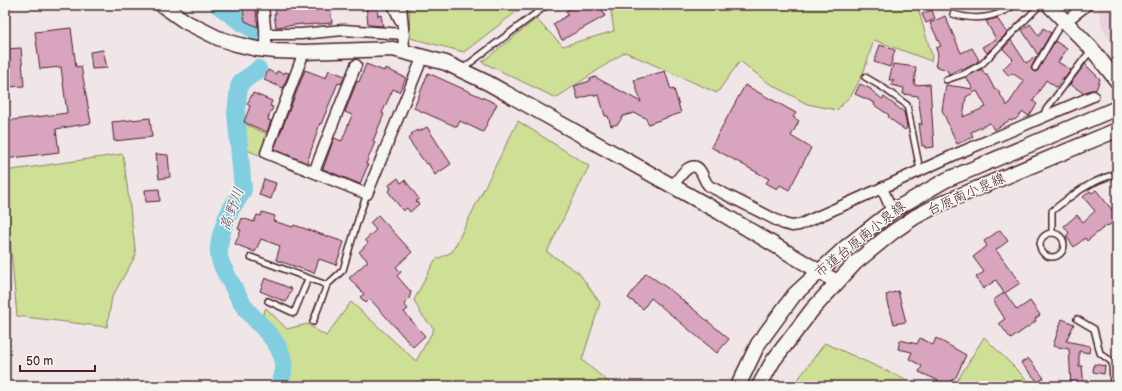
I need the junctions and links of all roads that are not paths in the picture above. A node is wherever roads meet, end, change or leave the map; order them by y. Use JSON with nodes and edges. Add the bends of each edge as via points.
{"nodes":[{"id":1,"x":162,"y":5,"type":"edge"},
{"id":2,"x":263,"y":5,"type":"edge"},
{"id":3,"x":393,"y":5,"type":"edge"},
{"id":4,"x":401,"y":5,"type":"edge"},
{"id":5,"x":547,"y":5,"type":"edge"},
{"id":6,"x":1015,"y":5,"type":"edge"},
{"id":7,"x":1040,"y":5,"type":"edge"},
{"id":8,"x":1049,"y":5,"type":"edge"},
{"id":9,"x":1087,"y":5,"type":"edge"},
{"id":10,"x":953,"y":14,"type":"dead end"},
{"id":11,"x":1065,"y":20,"type":"junction"},
{"id":12,"x":403,"y":31,"type":"junction"},
{"id":13,"x":266,"y":34,"type":"junction"},
{"id":14,"x":1092,"y":49,"type":"junction"},
{"id":15,"x":267,"y":51,"type":"junction"},
{"id":16,"x":404,"y":51,"type":"junction"},
{"id":17,"x":304,"y":52,"type":"junction"},
{"id":18,"x":423,"y":56,"type":"junction"},
{"id":19,"x":356,"y":65,"type":"dead end"},
{"id":20,"x":1035,"y":68,"type":"dead end"},
{"id":21,"x":462,"y":70,"type":"junction"},
{"id":22,"x":865,"y":77,"type":"dead end"},
{"id":23,"x":946,"y":80,"type":"dead end"},
{"id":24,"x":1117,"y":81,"type":"edge"},
{"id":25,"x":1093,"y":96,"type":"dead end"},
{"id":26,"x":1117,"y":108,"type":"edge"},
{"id":27,"x":1045,"y":111,"type":"dead end"},
{"id":28,"x":1117,"y":130,"type":"edge"},
{"id":29,"x":920,"y":170,"type":"junction"},
{"id":30,"x":314,"y":172,"type":"junction"},
{"id":31,"x":1117,"y":174,"type":"edge"},
{"id":32,"x":672,"y":186,"type":"junction"},
{"id":33,"x":882,"y":188,"type":"junction"},
{"id":34,"x":367,"y":194,"type":"junction"},
{"id":35,"x":892,"y":211,"type":"junction"},
{"id":36,"x":1052,"y":232,"type":"junction"},
{"id":37,"x":251,"y":257,"type":"dead end"},
{"id":38,"x":819,"y":271,"type":"junction"},
{"id":39,"x":308,"y":279,"type":"junction"},
{"id":40,"x":837,"y":282,"type":"junction"},
{"id":41,"x":327,"y":285,"type":"junction"},
{"id":42,"x":268,"y":301,"type":"dead end"},
{"id":43,"x":1077,"y":319,"type":"dead end"},
{"id":44,"x":313,"y":322,"type":"dead end"},
{"id":45,"x":738,"y":386,"type":"edge"},
{"id":46,"x":759,"y":386,"type":"edge"},
{"id":47,"x":1113,"y":386,"type":"edge"}],
"edges":[{"from":1,"to":15,"type":"street","via":[[186,22],[218,38]]},
{"from":2,"to":13,"type":"street"},
{"from":3,"to":12,"type":"street"},
{"from":4,"to":12,"type":"street"},
{"from":5,"to":21,"type":"lane"},
{"from":6,"to":10,"type":"lane","via":[[1002,13],[986,17],[965,18]]},
{"from":7,"to":23,"type":"lane","via":[[982,64]]},
{"from":8,"to":11,"type":"street"},
{"from":9,"to":11,"type":"street"},
{"from":11,"to":14,"type":"street"},
{"from":11,"to":20,"type":"lane"},
{"from":12,"to":13,"type":"street","via":[[342,30]]},
{"from":12,"to":16,"type":"street"},
{"from":13,"to":15,"type":"street"},
{"from":14,"to":24,"type":"street"},
{"from":14,"to":27,"type":"lane"},
{"from":15,"to":17,"type":"street"},
{"from":16,"to":17,"type":"street","via":[[393,49]]},
{"from":16,"to":18,"type":"street"},
{"from":17,"to":30,"type":"street","via":[[266,153]]},
{"from":18,"to":21,"type":"street"},
{"from":18,"to":34,"type":"street"},
{"from":19,"to":30,"type":"street"},
{"from":21,"to":32,"type":"street"},
{"from":22,"to":29,"type":"lane","via":[[907,105]]},
{"from":25,"to":29,"type":"street"},
{"from":26,"to":35,"type":"street","name":"市道台原南小泉線","via":[[946,180]]},
{"from":28,"to":40,"type":"street","name":"台原南小泉線","via":[[940,204],[893,232],[855,263]]},
{"from":29,"to":33,"type":"street"},
{"from":30,"to":34,"type":"street"},
{"from":31,"to":36,"type":"lane","via":[[1102,178],[1075,193],[1052,211]]},
{"from":32,"to":33,"type":"street","via":[[683,172],[694,166],[709,186],[792,226]]},
{"from":32,"to":38,"type":"street"},
{"from":33,"to":35,"type":"street"},
{"from":34,"to":41,"type":"lane","via":[[343,270]]},
{"from":35,"to":38,"type":"street","name":"市道台原南小泉線"},
{"from":36,"to":36,"type":"lane","via":[[1044,235],[1040,242],[1041,250],[1050,257],[1061,252],[1064,245],[1059,235]]},
{"from":37,"to":39,"type":"lane"},
{"from":38,"to":40,"type":"street"},
{"from":38,"to":45,"type":"street","name":"市道台原南小泉線","via":[[794,295],[758,344]]},
{"from":39,"to":41,"type":"lane"},
{"from":39,"to":42,"type":"lane","via":[[294,313]]},
{"from":40,"to":46,"type":"street","name":"台原南小泉線","via":[[773,361]]},
{"from":41,"to":44,"type":"lane"},
{"from":43,"to":47,"type":"lane","via":[[1094,329],[1100,353],[1112,362]]}]}
